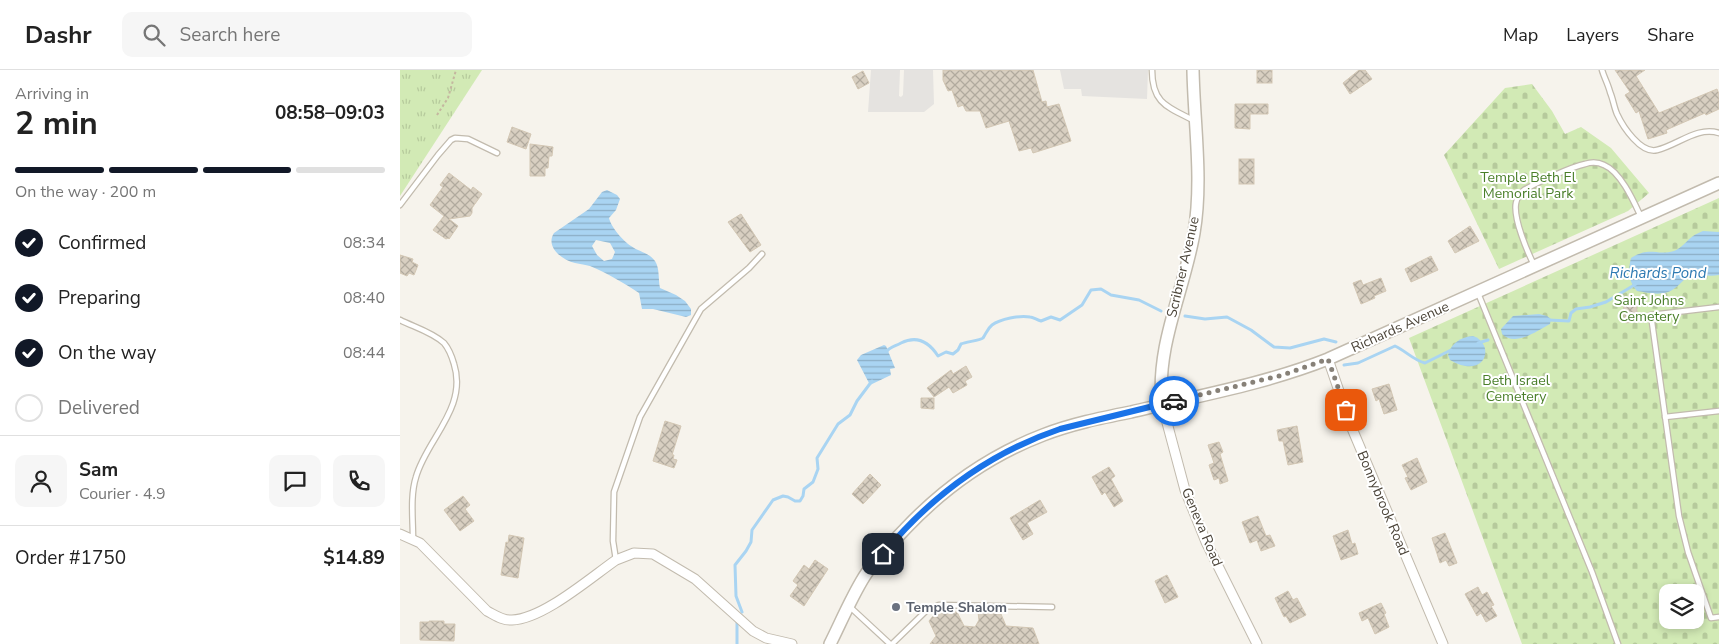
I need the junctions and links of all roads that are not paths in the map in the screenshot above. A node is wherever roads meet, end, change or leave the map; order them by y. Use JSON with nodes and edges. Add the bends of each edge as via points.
{"nodes":[{"id":1,"x":1152,"y":70,"type":"edge"},
{"id":2,"x":1193,"y":70,"type":"edge"},
{"id":3,"x":1602,"y":70,"type":"edge"},
{"id":4,"x":1195,"y":121,"type":"junction"},
{"id":5,"x":1719,"y":133,"type":"edge"},
{"id":6,"x":496,"y":153,"type":"dead end"},
{"id":7,"x":1719,"y":183,"type":"edge"},
{"id":8,"x":400,"y":205,"type":"edge"},
{"id":9,"x":1642,"y":218,"type":"junction"},
{"id":10,"x":762,"y":254,"type":"dead end"},
{"id":11,"x":1535,"y":266,"type":"junction"},
{"id":12,"x":1477,"y":292,"type":"junction"},
{"id":13,"x":1719,"y":307,"type":"edge"},
{"id":14,"x":400,"y":320,"type":"edge"},
{"id":15,"x":1328,"y":359,"type":"junction"},
{"id":16,"x":1162,"y":404,"type":"junction"},
{"id":17,"x":1719,"y":411,"type":"edge"},
{"id":18,"x":1665,"y":417,"type":"junction"},
{"id":19,"x":400,"y":534,"type":"edge"},
{"id":20,"x":412,"y":539,"type":"junction"},
{"id":21,"x":616,"y":560,"type":"junction"},
{"id":22,"x":849,"y":606,"type":"junction"},
{"id":23,"x":1052,"y":607,"type":"dead end"},
{"id":24,"x":1719,"y":617,"type":"edge"},
{"id":25,"x":792,"y":644,"type":"edge"},
{"id":26,"x":830,"y":644,"type":"edge"},
{"id":27,"x":891,"y":644,"type":"edge"},
{"id":28,"x":1257,"y":644,"type":"edge"},
{"id":29,"x":1443,"y":644,"type":"edge"},
{"id":30,"x":1618,"y":644,"type":"edge"}],
"edges":[{"from":1,"to":4,"type":"lane","via":[[1152,85],[1158,97],[1164,104]]},
{"from":2,"to":4,"type":"street","name":"Scribner Avenue"},
{"from":3,"to":5,"type":"lane","via":[[1618,115],[1645,149],[1660,149],[1702,132]]},
{"from":4,"to":16,"type":"street","name":"Scribner Avenue","via":[[1198,173],[1194,235],[1164,354],[1160,388]]},
{"from":6,"to":8,"type":"lane","via":[[468,139],[451,140]]},
{"from":7,"to":9,"type":"street","name":"Richards Avenue"},
{"from":9,"to":11,"type":"street","name":"Richards Avenue"},
{"from":9,"to":11,"type":"lane","via":[[1622,183],[1603,165],[1584,164],[1542,182],[1521,193],[1515,204],[1526,247]]},
{"from":10,"to":21,"type":"lane","via":[[701,309],[640,417],[614,492],[612,541]]},
{"from":11,"to":12,"type":"street","name":"Richards Avenue"},
{"from":12,"to":15,"type":"street","name":"Richards Avenue"},
{"from":12,"to":30,"type":"lane"},
{"from":13,"to":18,"type":"lane","via":[[1651,315]]},
{"from":14,"to":20,"type":"lane","via":[[444,344],[456,368],[455,394],[446,422],[415,478]]},
{"from":15,"to":16,"type":"street","name":"Richards Avenue","via":[[1283,375]]},
{"from":15,"to":29,"type":"street","name":"Bonnybrook Road","via":[[1355,435]]},
{"from":16,"to":22,"type":"street","name":"Richards Avenue","via":[[1044,435],[1007,451],[967,475],[945,491],[892,543],[865,576]]},
{"from":16,"to":28,"type":"street","name":"Geneva Road","via":[[1185,490],[1206,542]]},
{"from":17,"to":18,"type":"lane"},
{"from":18,"to":24,"type":"lane","via":[[1682,528],[1711,618]]},
{"from":19,"to":20,"type":"street"},
{"from":20,"to":21,"type":"street","via":[[420,543],[487,610],[499,618],[511,620],[541,613]]},
{"from":21,"to":25,"type":"street","via":[[634,553],[653,554],[695,579],[754,631],[766,638]]},
{"from":22,"to":26,"type":"street","name":"Richards Avenue"},
{"from":22,"to":27,"type":"lane"},
{"from":23,"to":27,"type":"lane","via":[[939,605],[926,611]]}]}
